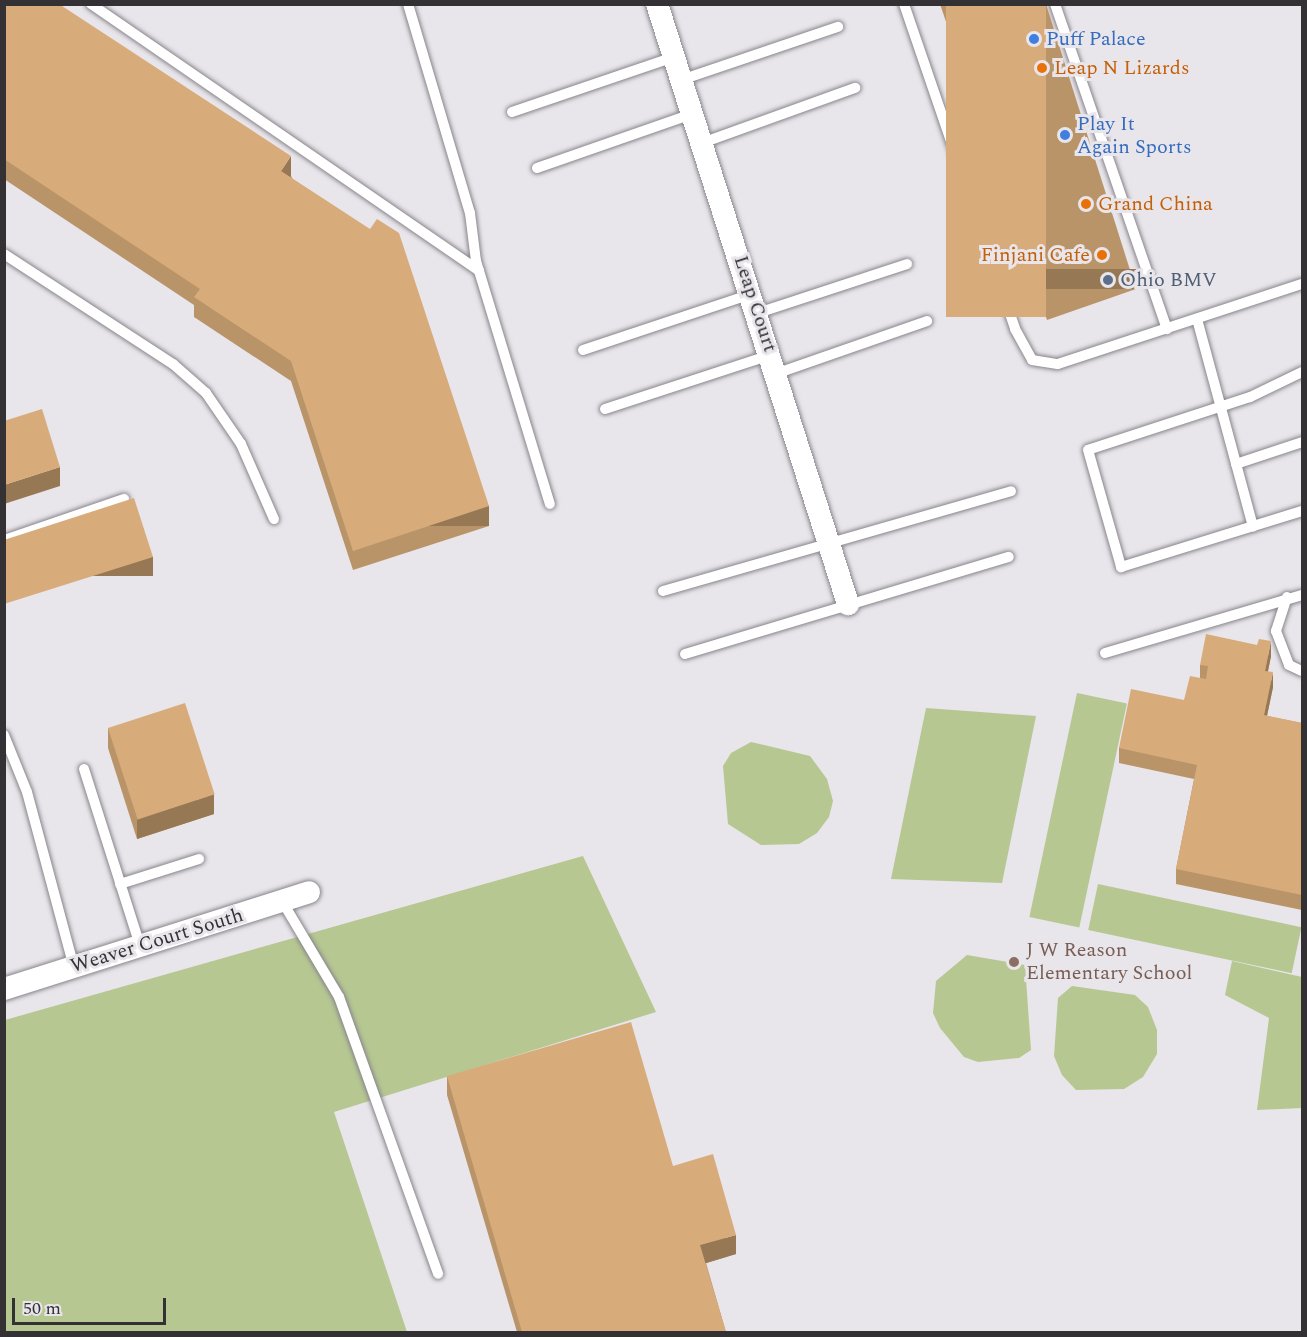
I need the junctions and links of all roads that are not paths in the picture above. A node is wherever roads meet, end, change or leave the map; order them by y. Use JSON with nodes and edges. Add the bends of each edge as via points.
{"nodes":[{"id":1,"x":91,"y":4,"type":"edge"},
{"id":2,"x":408,"y":4,"type":"edge"},
{"id":3,"x":657,"y":4,"type":"edge"},
{"id":4,"x":904,"y":4,"type":"edge"},
{"id":5,"x":1055,"y":4,"type":"edge"},
{"id":6,"x":838,"y":27,"type":"dead end"},
{"id":7,"x":674,"y":57,"type":"junction"},
{"id":8,"x":681,"y":80,"type":"junction"},
{"id":9,"x":855,"y":88,"type":"dead end"},
{"id":10,"x":512,"y":112,"type":"dead end"},
{"id":11,"x":692,"y":114,"type":"junction"},
{"id":12,"x":702,"y":142,"type":"junction"},
{"id":13,"x":537,"y":168,"type":"dead end"},
{"id":14,"x":4,"y":254,"type":"edge"},
{"id":15,"x":907,"y":264,"type":"dead end"},
{"id":16,"x":479,"y":271,"type":"junction"},
{"id":17,"x":1302,"y":284,"type":"edge"},
{"id":18,"x":755,"y":303,"type":"junction"},
{"id":19,"x":1197,"y":319,"type":"junction"},
{"id":20,"x":927,"y":321,"type":"dead end"},
{"id":21,"x":1167,"y":329,"type":"junction"},
{"id":22,"x":584,"y":350,"type":"dead end"},
{"id":23,"x":774,"y":364,"type":"junction"},
{"id":24,"x":1302,"y":372,"type":"edge"},
{"id":25,"x":1220,"y":407,"type":"junction"},
{"id":26,"x":604,"y":409,"type":"dead end"},
{"id":27,"x":1302,"y":442,"type":"edge"},
{"id":28,"x":1236,"y":464,"type":"junction"},
{"id":29,"x":1011,"y":491,"type":"dead end"},
{"id":30,"x":124,"y":498,"type":"dead end"},
{"id":31,"x":550,"y":504,"type":"dead end"},
{"id":32,"x":1302,"y":511,"type":"edge"},
{"id":33,"x":274,"y":519,"type":"dead end"},
{"id":34,"x":1253,"y":527,"type":"junction"},
{"id":35,"x":4,"y":540,"type":"edge"},
{"id":36,"x":830,"y":542,"type":"junction"},
{"id":37,"x":1009,"y":557,"type":"dead end"},
{"id":38,"x":663,"y":591,"type":"dead end"},
{"id":39,"x":1302,"y":594,"type":"edge"},
{"id":40,"x":1287,"y":597,"type":"junction"},
{"id":41,"x":848,"y":604,"type":"junction"},
{"id":42,"x":1105,"y":653,"type":"dead end"},
{"id":43,"x":685,"y":654,"type":"dead end"},
{"id":44,"x":1302,"y":671,"type":"edge"},
{"id":45,"x":4,"y":735,"type":"edge"},
{"id":46,"x":84,"y":769,"type":"dead end"},
{"id":47,"x":199,"y":859,"type":"dead end"},
{"id":48,"x":120,"y":884,"type":"junction"},
{"id":49,"x":309,"y":892,"type":"dead end"},
{"id":50,"x":282,"y":901,"type":"junction"},
{"id":51,"x":140,"y":946,"type":"junction"},
{"id":52,"x":74,"y":967,"type":"junction"},
{"id":53,"x":4,"y":988,"type":"edge"},
{"id":54,"x":438,"y":1274,"type":"dead end"}],
"edges":[{"from":1,"to":16,"type":"lane"},
{"from":2,"to":16,"type":"lane","via":[[470,213]]},
{"from":3,"to":7,"type":"street","name":"Leap Court"},
{"from":4,"to":21,"type":"lane","via":[[1015,329],[1032,360],[1059,364]]},
{"from":5,"to":21,"type":"lane"},
{"from":6,"to":8,"type":"lane"},
{"from":7,"to":8,"type":"street","name":"Leap Court"},
{"from":7,"to":10,"type":"lane"},
{"from":8,"to":11,"type":"street","name":"Leap Court"},
{"from":9,"to":12,"type":"lane"},
{"from":11,"to":12,"type":"street","name":"Leap Court"},
{"from":11,"to":13,"type":"lane"},
{"from":12,"to":18,"type":"street","name":"Leap Court"},
{"from":14,"to":33,"type":"lane","via":[[173,364],[207,393],[241,444]]},
{"from":15,"to":18,"type":"lane"},
{"from":16,"to":31,"type":"lane"},
{"from":17,"to":19,"type":"lane"},
{"from":18,"to":22,"type":"lane"},
{"from":18,"to":23,"type":"street","name":"Leap Court"},
{"from":19,"to":21,"type":"lane"},
{"from":19,"to":25,"type":"lane"},
{"from":20,"to":23,"type":"lane"},
{"from":23,"to":26,"type":"lane"},
{"from":23,"to":36,"type":"street","name":"Leap Court"},
{"from":24,"to":25,"type":"lane"},
{"from":25,"to":28,"type":"lane"},
{"from":25,"to":34,"type":"lane","via":[[1088,450],[1121,567]]},
{"from":27,"to":28,"type":"lane"},
{"from":28,"to":34,"type":"lane"},
{"from":29,"to":36,"type":"lane"},
{"from":30,"to":35,"type":"lane"},
{"from":32,"to":34,"type":"lane"},
{"from":36,"to":38,"type":"lane"},
{"from":36,"to":41,"type":"street","name":"Leap Court"},
{"from":37,"to":41,"type":"lane"},
{"from":39,"to":40,"type":"lane"},
{"from":40,"to":42,"type":"lane"},
{"from":40,"to":44,"type":"lane","via":[[1276,631],[1289,665]]},
{"from":41,"to":43,"type":"lane"},
{"from":45,"to":52,"type":"lane","via":[[27,792]]},
{"from":46,"to":48,"type":"lane"},
{"from":47,"to":48,"type":"lane"},
{"from":48,"to":51,"type":"lane"},
{"from":49,"to":50,"type":"street","name":"Weaver Court South"},
{"from":50,"to":51,"type":"street","name":"Weaver Court South"},
{"from":50,"to":54,"type":"lane","via":[[339,997]]},
{"from":51,"to":52,"type":"street","name":"Weaver Court South"},
{"from":52,"to":53,"type":"street","name":"Weaver Court South"}]}
